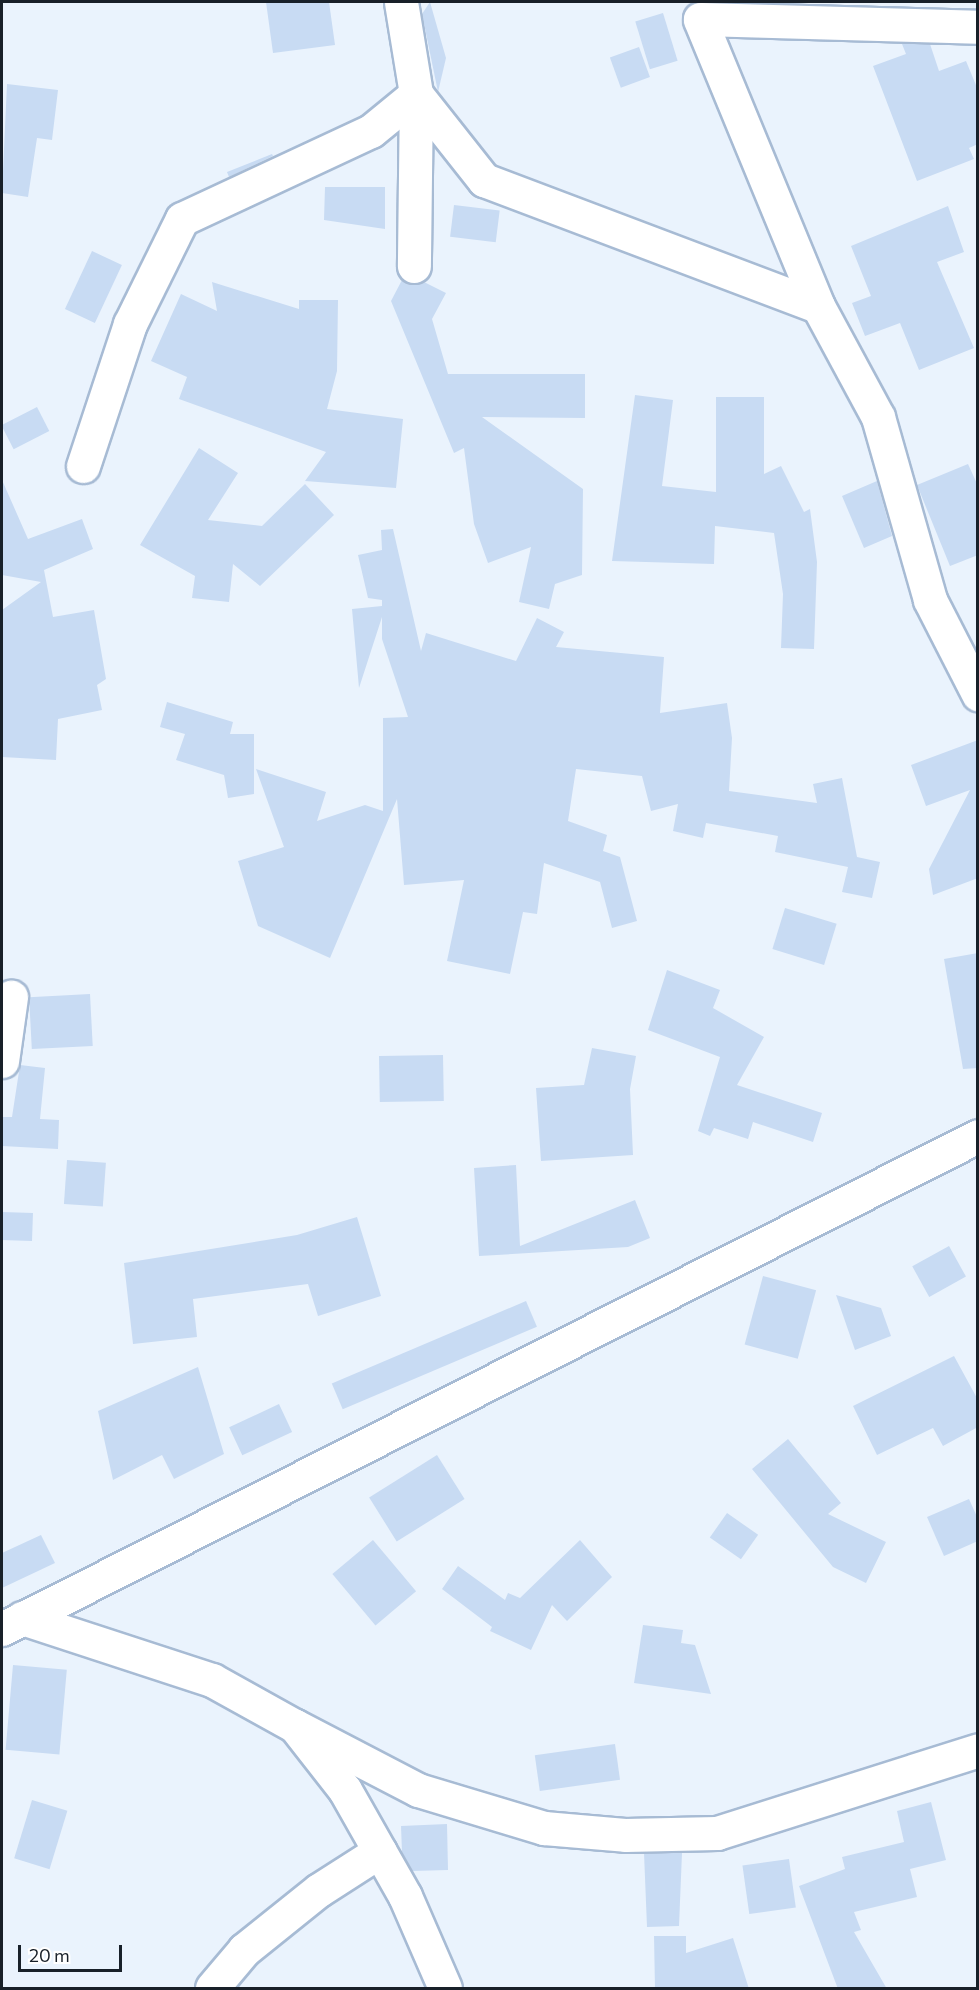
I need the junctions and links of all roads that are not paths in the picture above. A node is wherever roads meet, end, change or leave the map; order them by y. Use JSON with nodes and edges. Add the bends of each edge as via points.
{"nodes":[{"id":1,"x":401,"y":2,"type":"edge"},
{"id":2,"x":697,"y":10,"type":"edge"},
{"id":3,"x":978,"y":27,"type":"edge"},
{"id":4,"x":416,"y":94,"type":"junction"},
{"id":5,"x":414,"y":266,"type":"dead end"},
{"id":6,"x":818,"y":306,"type":"junction"},
{"id":7,"x":83,"y":466,"type":"dead end"},
{"id":8,"x":978,"y":694,"type":"edge"},
{"id":9,"x":11,"y":997,"type":"dead end"},
{"id":10,"x":2,"y":1061,"type":"edge"},
{"id":11,"x":978,"y":1136,"type":"edge"},
{"id":12,"x":12,"y":1624,"type":"edge"},
{"id":13,"x":295,"y":1726,"type":"junction"},
{"id":14,"x":978,"y":1750,"type":"edge"},
{"id":15,"x":380,"y":1851,"type":"junction"},
{"id":16,"x":212,"y":1989,"type":"edge"},
{"id":17,"x":445,"y":1989,"type":"edge"}],
"edges":[{"from":1,"to":4,"type":"street"},
{"from":2,"to":3,"type":"street"},
{"from":2,"to":6,"type":"street"},
{"from":4,"to":5,"type":"street"},
{"from":4,"to":6,"type":"street","via":[[484,180]]},
{"from":4,"to":7,"type":"street","via":[[371,131],[182,219],[130,324]]},
{"from":6,"to":8,"type":"street","via":[[878,417],[930,600]]},
{"from":9,"to":10,"type":"street"},
{"from":11,"to":12,"type":"street"},
{"from":12,"to":13,"type":"street","via":[[212,1680]]},
{"from":13,"to":14,"type":"street","via":[[418,1790],[544,1828],[625,1835],[717,1833]]},
{"from":13,"to":15,"type":"street","via":[[345,1790]]},
{"from":15,"to":16,"type":"street","via":[[319,1890],[244,1950]]},
{"from":15,"to":17,"type":"street"}]}
